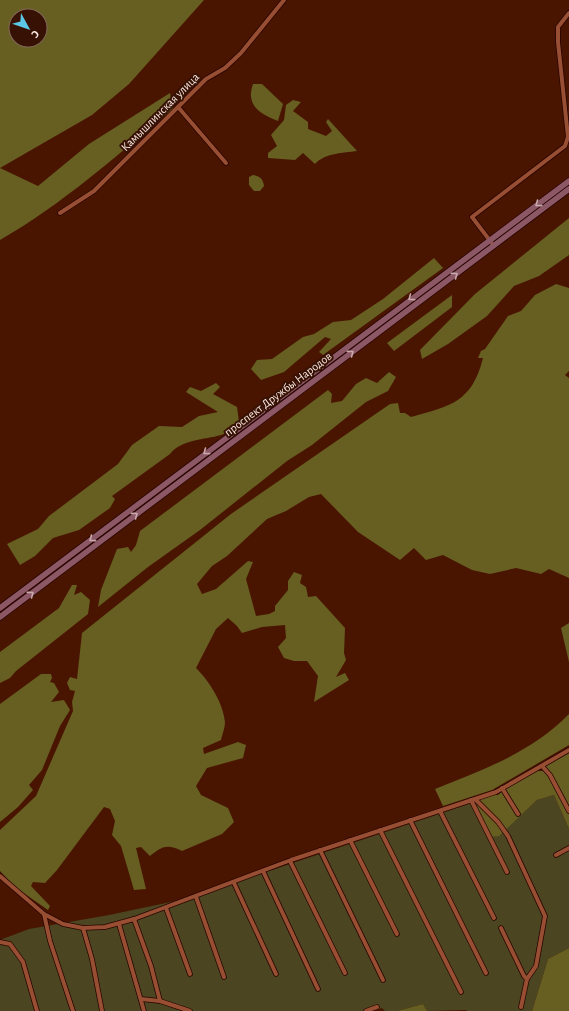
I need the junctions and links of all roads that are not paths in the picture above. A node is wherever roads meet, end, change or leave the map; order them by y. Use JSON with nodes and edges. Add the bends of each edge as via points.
{"nodes":[{"id":1,"x":284,"y":0,"type":"edge"},
{"id":2,"x":569,"y":13,"type":"edge"},
{"id":3,"x":178,"y":107,"type":"junction"},
{"id":4,"x":226,"y":163,"type":"dead end"},
{"id":5,"x":569,"y":181,"type":"edge"},
{"id":6,"x":569,"y":189,"type":"edge"},
{"id":7,"x":60,"y":213,"type":"dead end"},
{"id":8,"x":489,"y":240,"type":"junction"},
{"id":9,"x":494,"y":246,"type":"junction"},
{"id":10,"x":0,"y":608,"type":"edge"},
{"id":11,"x":0,"y":617,"type":"edge"},
{"id":12,"x":569,"y":750,"type":"edge"},
{"id":13,"x":542,"y":766,"type":"junction"},
{"id":14,"x":502,"y":788,"type":"junction"},
{"id":15,"x":473,"y":799,"type":"junction"},
{"id":16,"x":440,"y":810,"type":"junction"},
{"id":17,"x":569,"y":811,"type":"edge"},
{"id":18,"x":518,"y":814,"type":"dead end"},
{"id":19,"x":410,"y":820,"type":"junction"},
{"id":20,"x":380,"y":830,"type":"junction"},
{"id":21,"x":350,"y":840,"type":"junction"},
{"id":22,"x":569,"y":848,"type":"edge"},
{"id":23,"x":320,"y":850,"type":"junction"},
{"id":24,"x":556,"y":855,"type":"dead end"},
{"id":25,"x":290,"y":861,"type":"junction"},
{"id":26,"x":263,"y":871,"type":"junction"},
{"id":27,"x":507,"y":872,"type":"dead end"},
{"id":28,"x":0,"y":876,"type":"edge"},
{"id":29,"x":234,"y":882,"type":"junction"},
{"id":30,"x":196,"y":897,"type":"junction"},
{"id":31,"x":166,"y":908,"type":"junction"},
{"id":32,"x":44,"y":914,"type":"junction"},
{"id":33,"x":494,"y":918,"type":"dead end"},
{"id":34,"x":134,"y":919,"type":"junction"},
{"id":35,"x":119,"y":924,"type":"junction"},
{"id":36,"x":83,"y":928,"type":"junction"},
{"id":37,"x":501,"y":928,"type":"dead end"},
{"id":38,"x":397,"y":934,"type":"dead end"},
{"id":39,"x":0,"y":942,"type":"edge"},
{"id":40,"x":345,"y":973,"type":"dead end"},
{"id":41,"x":486,"y":973,"type":"dead end"},
{"id":42,"x":190,"y":974,"type":"dead end"},
{"id":43,"x":276,"y":974,"type":"dead end"},
{"id":44,"x":224,"y":977,"type":"dead end"},
{"id":45,"x":528,"y":979,"type":"junction"},
{"id":46,"x":384,"y":980,"type":"dead end"},
{"id":47,"x":318,"y":989,"type":"dead end"},
{"id":48,"x":461,"y":992,"type":"dead end"},
{"id":49,"x":141,"y":999,"type":"junction"},
{"id":50,"x":160,"y":1001,"type":"junction"},
{"id":51,"x":377,"y":1007,"type":"dead end"},
{"id":52,"x":521,"y":1007,"type":"dead end"},
{"id":53,"x":37,"y":1011,"type":"edge"},
{"id":54,"x":73,"y":1011,"type":"edge"},
{"id":55,"x":102,"y":1011,"type":"edge"},
{"id":56,"x":144,"y":1011,"type":"edge"},
{"id":57,"x":190,"y":1011,"type":"edge"},
{"id":58,"x":366,"y":1011,"type":"edge"}],
"edges":[{"from":1,"to":3,"type":"street","name":"Камышлинская улица","via":[[241,53],[226,68],[206,79]]},
{"from":2,"to":8,"type":"street","via":[[558,26],[568,137],[565,146],[472,217]]},
{"from":3,"to":4,"type":"street"},
{"from":3,"to":7,"type":"street","name":"Камышлинская улица","via":[[94,191]]},
{"from":5,"to":8,"type":"main road","name":"проспект Дружбы Народов","one_way":true},
{"from":6,"to":9,"type":"main road","name":"проспект Дружбы Народов"},
{"from":8,"to":9,"type":"street"},
{"from":8,"to":10,"type":"main road","name":"проспект Дружбы Народов","one_way":true},
{"from":11,"to":9,"type":"main road","name":"проспект Дружбы Народов","one_way":true},
{"from":12,"to":13,"type":"street"},
{"from":13,"to":14,"type":"street"},
{"from":13,"to":17,"type":"street","via":[[550,775]]},
{"from":14,"to":15,"type":"street"},
{"from":14,"to":18,"type":"street"},
{"from":15,"to":16,"type":"street"},
{"from":15,"to":27,"type":"street"},
{"from":15,"to":45,"type":"street","via":[[498,822],[508,836],[545,916],[536,966]]},
{"from":16,"to":19,"type":"street"},
{"from":16,"to":33,"type":"street"},
{"from":19,"to":20,"type":"street"},
{"from":19,"to":41,"type":"street"},
{"from":20,"to":21,"type":"street"},
{"from":20,"to":48,"type":"street"},
{"from":21,"to":23,"type":"street"},
{"from":21,"to":38,"type":"street"},
{"from":22,"to":24,"type":"street"},
{"from":23,"to":25,"type":"street"},
{"from":23,"to":46,"type":"street"},
{"from":25,"to":26,"type":"street"},
{"from":25,"to":40,"type":"street"},
{"from":26,"to":29,"type":"street"},
{"from":26,"to":47,"type":"street"},
{"from":28,"to":32,"type":"street"},
{"from":29,"to":30,"type":"street"},
{"from":29,"to":43,"type":"street"},
{"from":30,"to":31,"type":"street"},
{"from":30,"to":44,"type":"street"},
{"from":31,"to":34,"type":"street"},
{"from":31,"to":42,"type":"street"},
{"from":32,"to":36,"type":"street","via":[[64,924]]},
{"from":32,"to":54,"type":"street"},
{"from":34,"to":35,"type":"street"},
{"from":34,"to":50,"type":"street"},
{"from":35,"to":36,"type":"street"},
{"from":35,"to":49,"type":"street"},
{"from":36,"to":55,"type":"street"},
{"from":37,"to":45,"type":"street","via":[[524,976]]},
{"from":39,"to":53,"type":"street","via":[[10,944],[23,962]]},
{"from":45,"to":52,"type":"street"},
{"from":49,"to":50,"type":"street"},
{"from":49,"to":56,"type":"street"},
{"from":50,"to":57,"type":"street"},
{"from":51,"to":58,"type":"street"}]}
